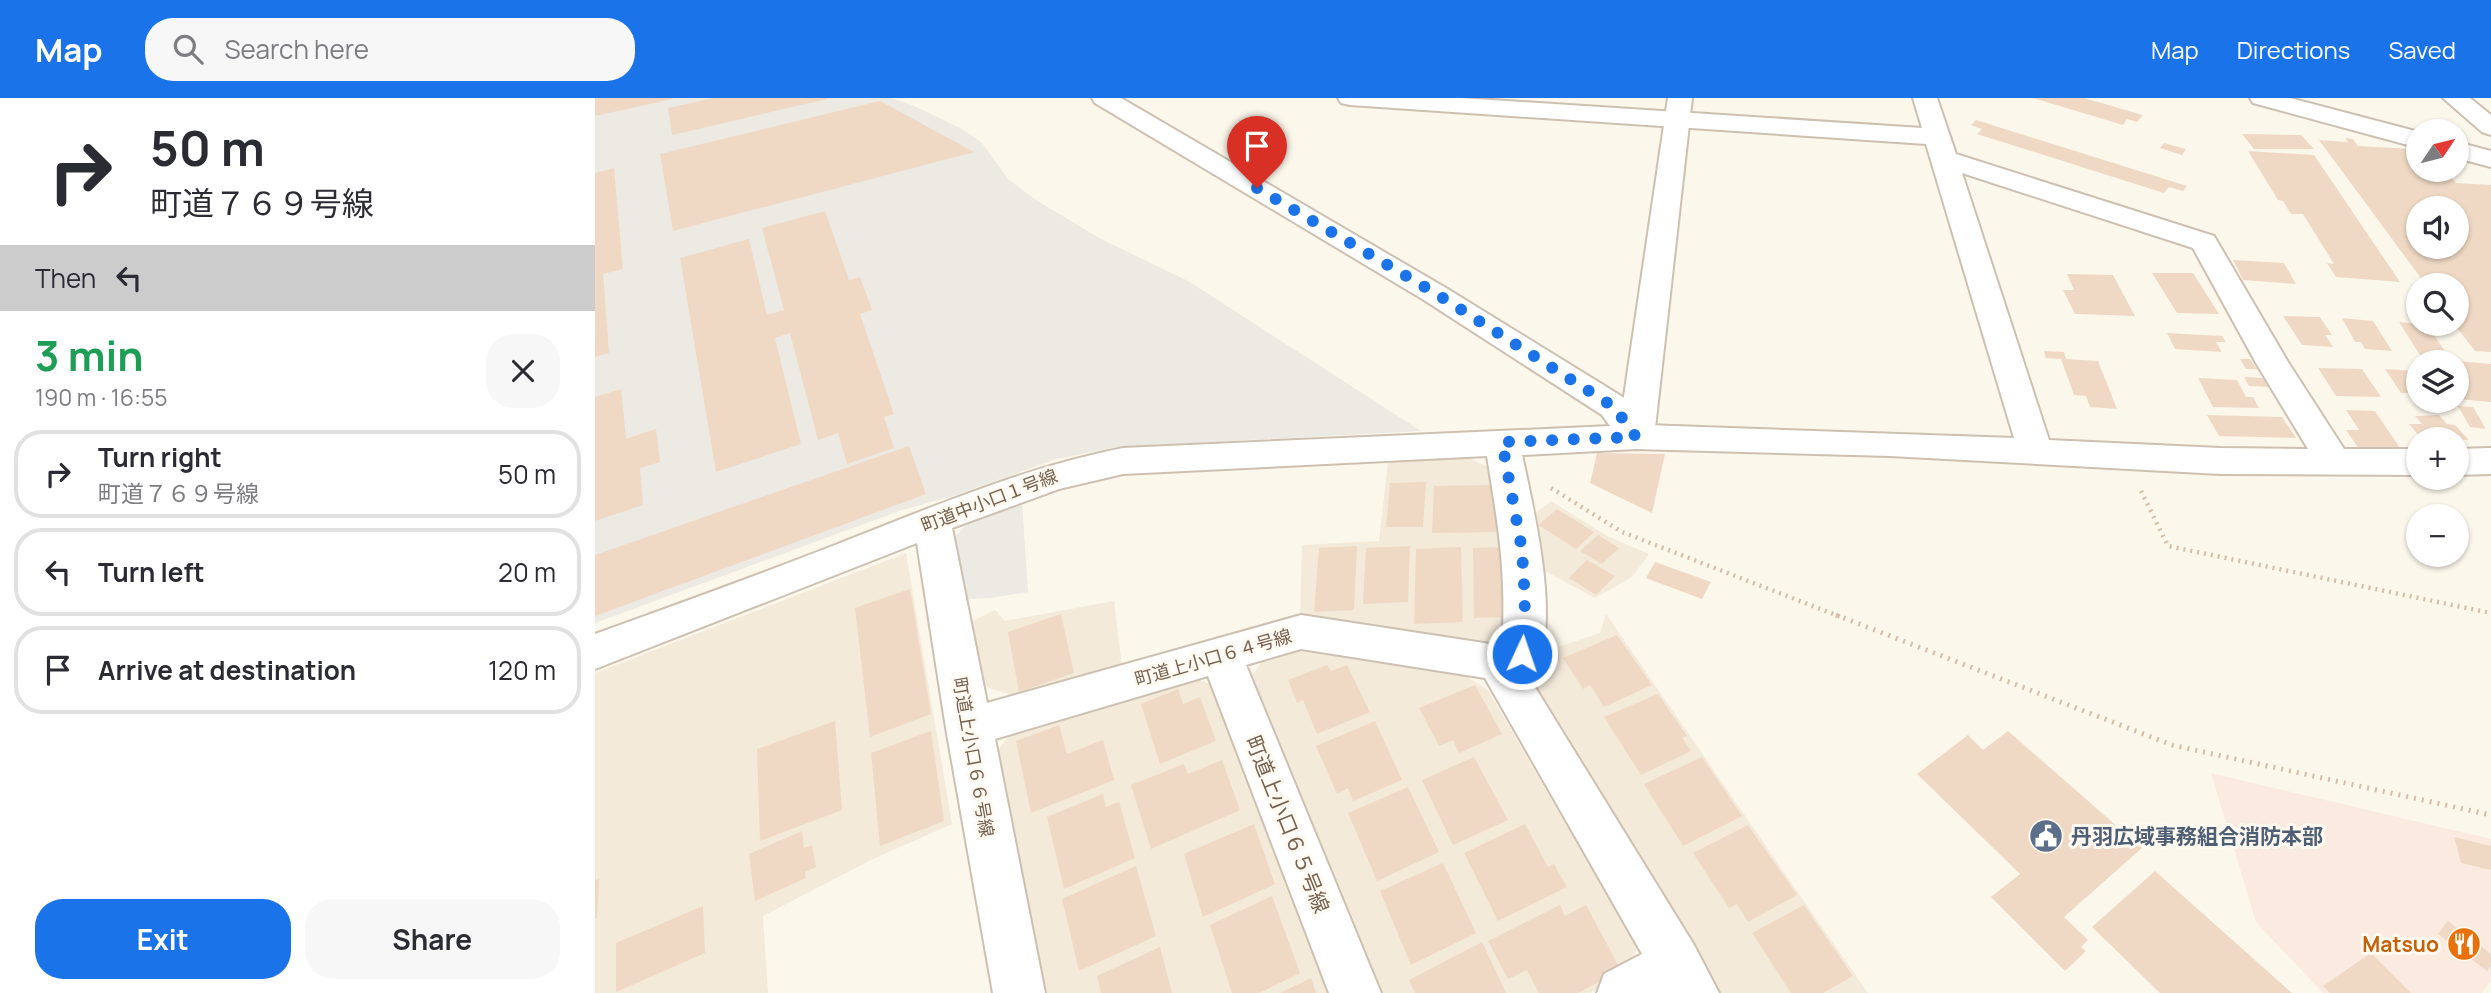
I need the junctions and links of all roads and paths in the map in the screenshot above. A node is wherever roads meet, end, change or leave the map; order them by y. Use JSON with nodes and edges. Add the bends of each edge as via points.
{"nodes":[{"id":1,"x":1104,"y":98,"type":"edge"},
{"id":2,"x":1350,"y":98,"type":"edge"},
{"id":3,"x":1925,"y":98,"type":"edge"},
{"id":4,"x":2262,"y":98,"type":"edge"},
{"id":5,"x":2455,"y":98,"type":"edge"},
{"id":6,"x":1679,"y":109,"type":"edge"},
{"id":7,"x":2491,"y":127,"type":"edge"},
{"id":8,"x":2406,"y":137,"type":"edge"},
{"id":9,"x":1940,"y":148,"type":"junction"},
{"id":10,"x":2469,"y":153,"type":"edge"},
{"id":11,"x":2491,"y":159,"type":"edge"},
{"id":12,"x":1636,"y":437,"type":"junction"},
{"id":13,"x":2035,"y":450,"type":"junction"},
{"id":14,"x":1489,"y":452,"type":"junction"},
{"id":15,"x":2123,"y":455,"type":"junction"},
{"id":16,"x":2491,"y":461,"type":"edge"},
{"id":17,"x":2406,"y":462,"type":"edge"},
{"id":18,"x":2469,"y":462,"type":"edge"},
{"id":19,"x":2335,"y":463,"type":"junction"},
{"id":20,"x":932,"y":521,"type":"junction"},
{"id":21,"x":2491,"y":613,"type":"edge"},
{"id":22,"x":595,"y":652,"type":"edge"},
{"id":23,"x":1221,"y":655,"type":"junction"},
{"id":24,"x":1498,"y":663,"type":"junction"},
{"id":25,"x":968,"y":728,"type":"junction"},
{"id":26,"x":2491,"y":815,"type":"edge"},
{"id":27,"x":1684,"y":978,"type":"edge"},
{"id":28,"x":1019,"y":993,"type":"edge"},
{"id":29,"x":1355,"y":993,"type":"edge"},
{"id":30,"x":1623,"y":993,"type":"edge"}],
"edges":[{"from":1,"to":12,"type":"street","via":[[1435,293],[1614,407]]},
{"from":2,"to":6,"type":"street"},
{"from":3,"to":9,"type":"street"},
{"from":4,"to":8,"type":"street"},
{"from":5,"to":7,"type":"street"},
{"from":6,"to":9,"type":"street"},
{"from":6,"to":12,"type":"street"},
{"from":9,"to":13,"type":"street"},
{"from":9,"to":19,"type":"street","via":[[2204,242]]},
{"from":10,"to":11,"type":"street"},
{"from":12,"to":13,"type":"street","name":"町道中小口１号線"},
{"from":12,"to":14,"type":"street","name":"町道中小口１号線"},
{"from":13,"to":15,"type":"street","name":"町道中小口１号線"},
{"from":14,"to":20,"type":"street","name":"町道中小口１号線","via":[[1123,461],[1034,481]]},
{"from":14,"to":24,"type":"street","via":[[1522,550],[1525,601],[1522,654]]},
{"from":14,"to":26,"type":"path","via":[[1622,532],[2172,745]]},
{"from":15,"to":19,"type":"street","name":"町道中小口１号線"},
{"from":15,"to":21,"type":"path","via":[[2168,545]]},
{"from":16,"to":18,"type":"street"},
{"from":17,"to":19,"type":"street","name":"町道中小口１号線"},
{"from":20,"to":22,"type":"street","name":"町道中小口１号線"},
{"from":20,"to":25,"type":"street","name":"町道上小口６６号線"},
{"from":23,"to":24,"type":"street","name":"町道上小口６４号線","via":[[1301,632]]},
{"from":23,"to":25,"type":"street","name":"町道上小口６４号線"},
{"from":23,"to":29,"type":"street","name":"町道上小口６５号線"},
{"from":24,"to":27,"type":"street"},
{"from":25,"to":28,"type":"street","name":"町道上小口６６号線"},
{"from":27,"to":30,"type":"street"}]}
